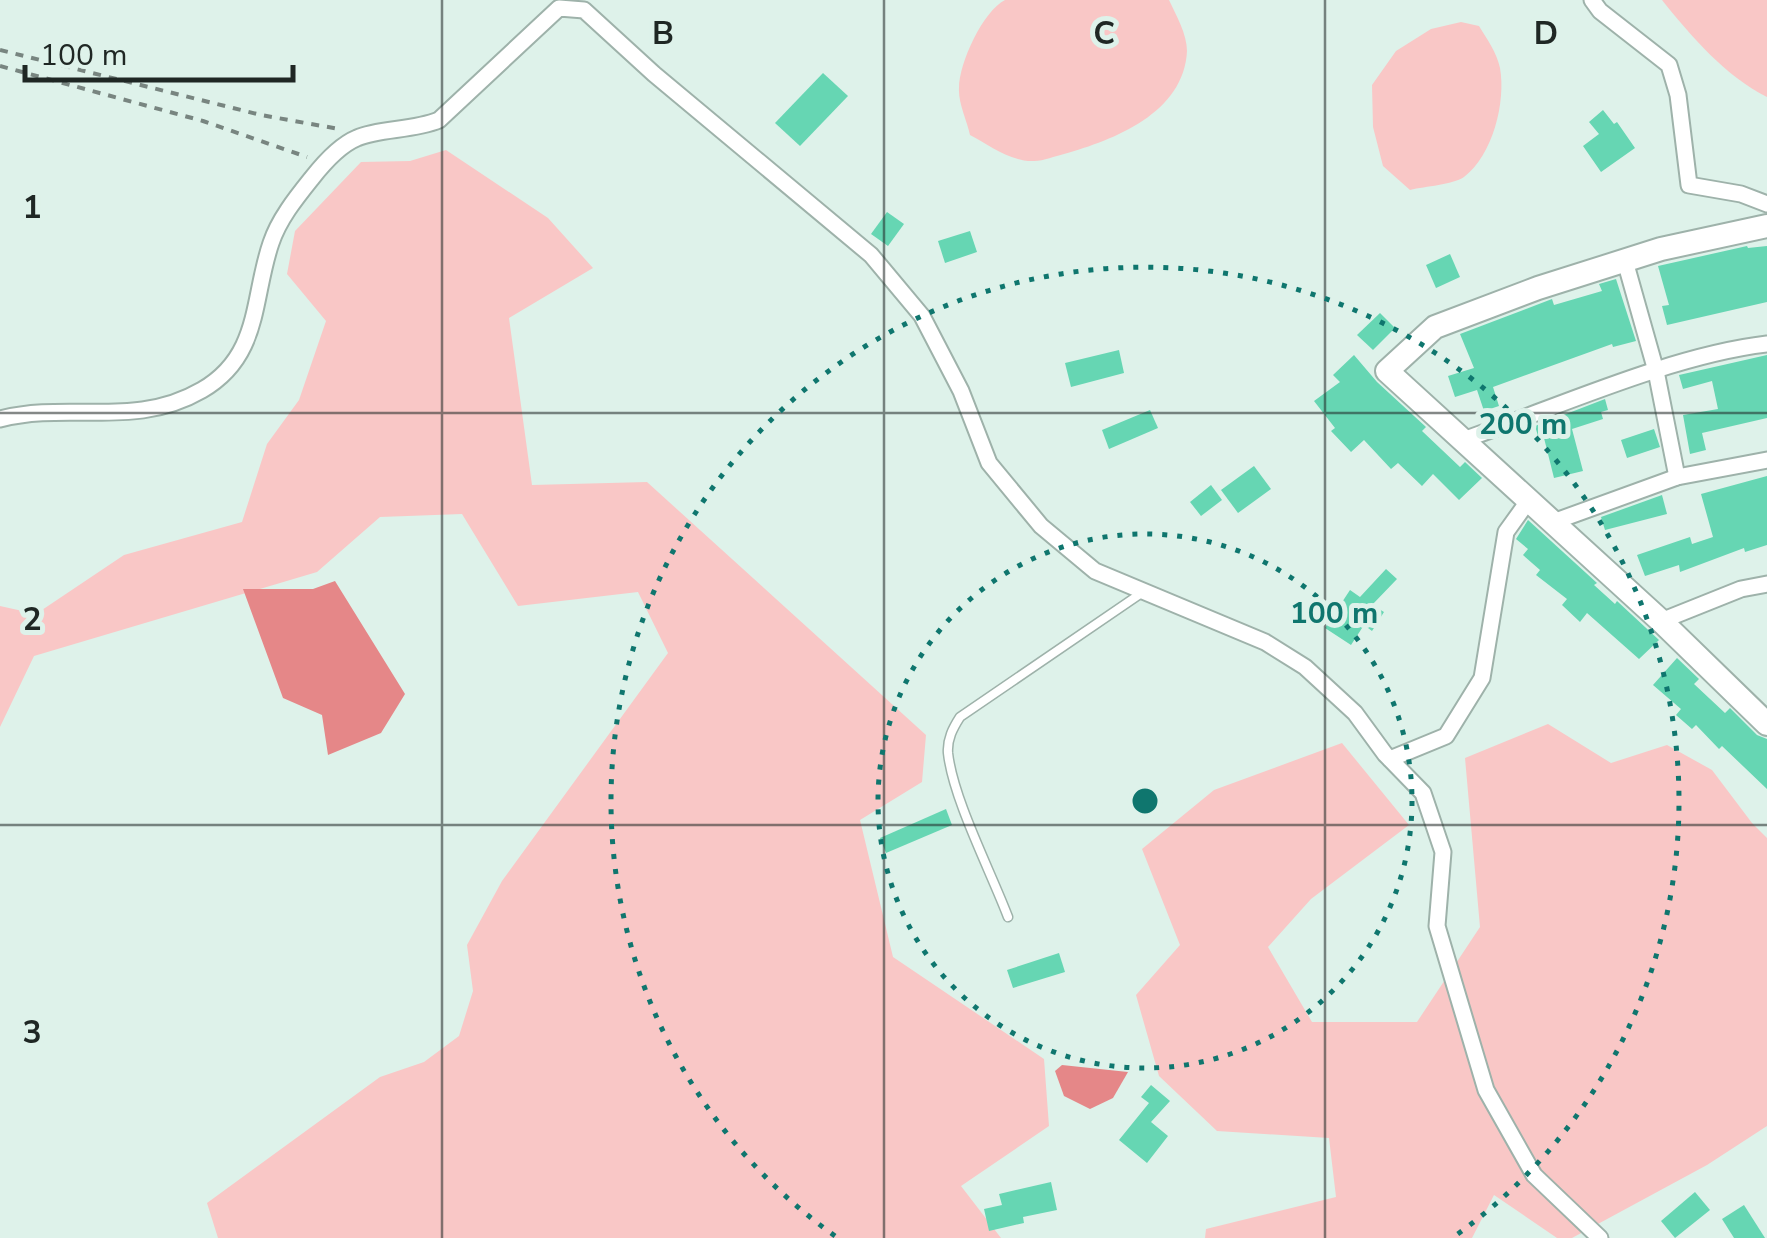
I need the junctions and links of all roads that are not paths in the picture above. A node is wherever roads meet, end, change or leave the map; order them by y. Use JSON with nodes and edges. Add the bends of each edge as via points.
{"nodes":[{"id":1,"x":1592,"y":0,"type":"edge"},
{"id":2,"x":560,"y":4,"type":"edge"},
{"id":3,"x":1767,"y":204,"type":"edge"},
{"id":4,"x":1767,"y":226,"type":"edge"},
{"id":5,"x":1624,"y":261,"type":"junction"},
{"id":6,"x":1767,"y":344,"type":"edge"},
{"id":7,"x":1656,"y":372,"type":"junction"},
{"id":8,"x":0,"y":419,"type":"edge"},
{"id":9,"x":1463,"y":440,"type":"junction"},
{"id":10,"x":1767,"y":460,"type":"edge"},
{"id":11,"x":1677,"y":477,"type":"junction"},
{"id":12,"x":1529,"y":500,"type":"junction"},
{"id":13,"x":1552,"y":522,"type":"junction"},
{"id":14,"x":1767,"y":584,"type":"edge"},
{"id":15,"x":1146,"y":590,"type":"junction"},
{"id":16,"x":1662,"y":621,"type":"junction"},
{"id":17,"x":1767,"y":724,"type":"edge"},
{"id":18,"x":1390,"y":759,"type":"junction"},
{"id":19,"x":1008,"y":917,"type":"dead end"},
{"id":20,"x":1600,"y":1238,"type":"edge"}],
"edges":[{"from":1,"to":3,"type":"street","via":[[1669,65],[1689,185]]},
{"from":2,"to":8,"type":"street","via":[[439,120],[358,137],[324,164],[272,239],[244,347],[203,390],[144,411]]},
{"from":2,"to":15,"type":"street","via":[[584,10],[870,256],[922,316],[989,463],[1041,526],[1094,570]]},
{"from":4,"to":5,"type":"street"},
{"from":5,"to":7,"type":"street"},
{"from":5,"to":9,"type":"street","via":[[1435,328],[1387,371]]},
{"from":6,"to":7,"type":"street"},
{"from":7,"to":9,"type":"street"},
{"from":7,"to":11,"type":"street"},
{"from":9,"to":12,"type":"street"},
{"from":10,"to":11,"type":"street"},
{"from":11,"to":13,"type":"street"},
{"from":12,"to":13,"type":"street"},
{"from":12,"to":18,"type":"street","via":[[1506,532],[1482,678],[1446,736]]},
{"from":13,"to":16,"type":"street"},
{"from":14,"to":16,"type":"street"},
{"from":15,"to":18,"type":"street","via":[[1265,642],[1305,667],[1355,713]]},
{"from":15,"to":19,"type":"lane","via":[[960,717],[951,732],[955,778]]},
{"from":16,"to":17,"type":"street"},
{"from":18,"to":20,"type":"street","via":[[1423,793],[1443,852],[1438,926],[1486,1090],[1534,1175]]}]}
